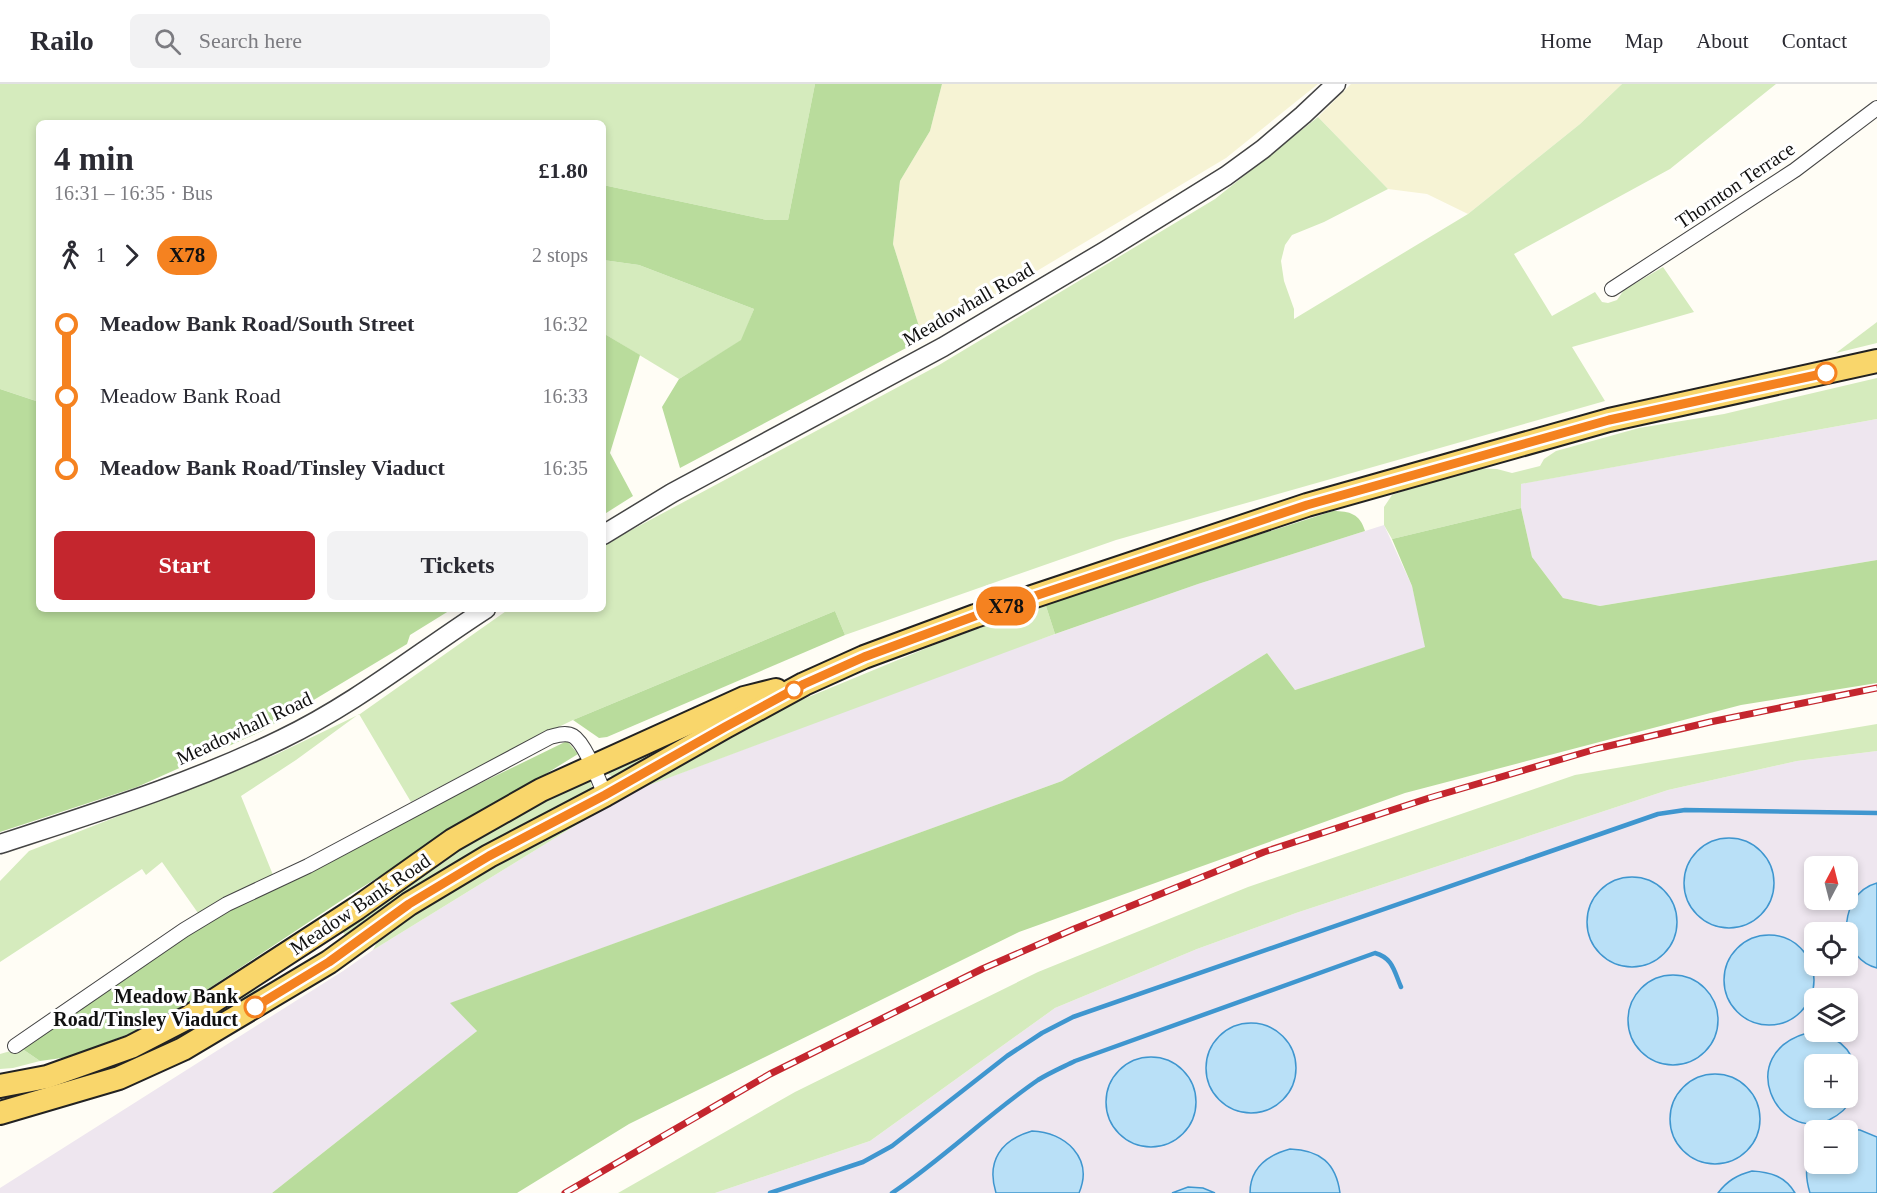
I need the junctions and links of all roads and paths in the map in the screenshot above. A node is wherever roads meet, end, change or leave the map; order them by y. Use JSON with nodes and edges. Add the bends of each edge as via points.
{"nodes":[{"id":1,"x":1336,"y":84,"type":"edge"},
{"id":2,"x":1877,"y":108,"type":"edge"},
{"id":3,"x":1612,"y":289,"type":"dead end"},
{"id":4,"x":1877,"y":361,"type":"edge"},
{"id":5,"x":606,"y":533,"type":"edge"},
{"id":6,"x":482,"y":612,"type":"edge"},
{"id":7,"x":804,"y":684,"type":"junction"},
{"id":8,"x":591,"y":766,"type":"junction"},
{"id":9,"x":605,"y":795,"type":"junction"},
{"id":10,"x":0,"y":844,"type":"edge"},
{"id":11,"x":312,"y":938,"type":"junction"},
{"id":12,"x":329,"y":962,"type":"junction"},
{"id":13,"x":15,"y":1046,"type":"dead end"},
{"id":14,"x":0,"y":1086,"type":"edge"},
{"id":15,"x":0,"y":1113,"type":"edge"}],
"edges":[{"from":1,"to":5,"type":"street","name":"Meadowhall Road","via":[[1235,169],[1115,244],[943,347],[672,493]]},
{"from":2,"to":3,"type":"street","name":"Thornton Terrace","via":[[1795,170]]},
{"from":4,"to":7,"type":"main road","via":[[1609,420],[1307,505],[975,616]]},
{"from":6,"to":10,"type":"street","name":"Meadowhall Road","via":[[359,696],[284,738],[165,788]]},
{"from":7,"to":8,"type":"main road","name":"Meadow Bank Road","via":[[744,698]]},
{"from":7,"to":9,"type":"main road","name":"Meadow Bank Road"},
{"from":8,"to":9,"type":"street"},
{"from":8,"to":11,"type":"main road","name":"Meadow Bank Road","via":[[453,840]]},
{"from":8,"to":13,"type":"street","via":[[573,736],[550,737],[308,866],[227,904]]},
{"from":9,"to":12,"type":"main road","name":"Meadow Bank Road","via":[[489,856],[409,904]]},
{"from":11,"to":12,"type":"main road"},
{"from":11,"to":14,"type":"main road","name":"Meadow Bank Road","via":[[189,1017],[131,1047],[47,1077]]},
{"from":12,"to":15,"type":"main road","name":"Meadow Bank Road","via":[[183,1049],[119,1078]]}]}
